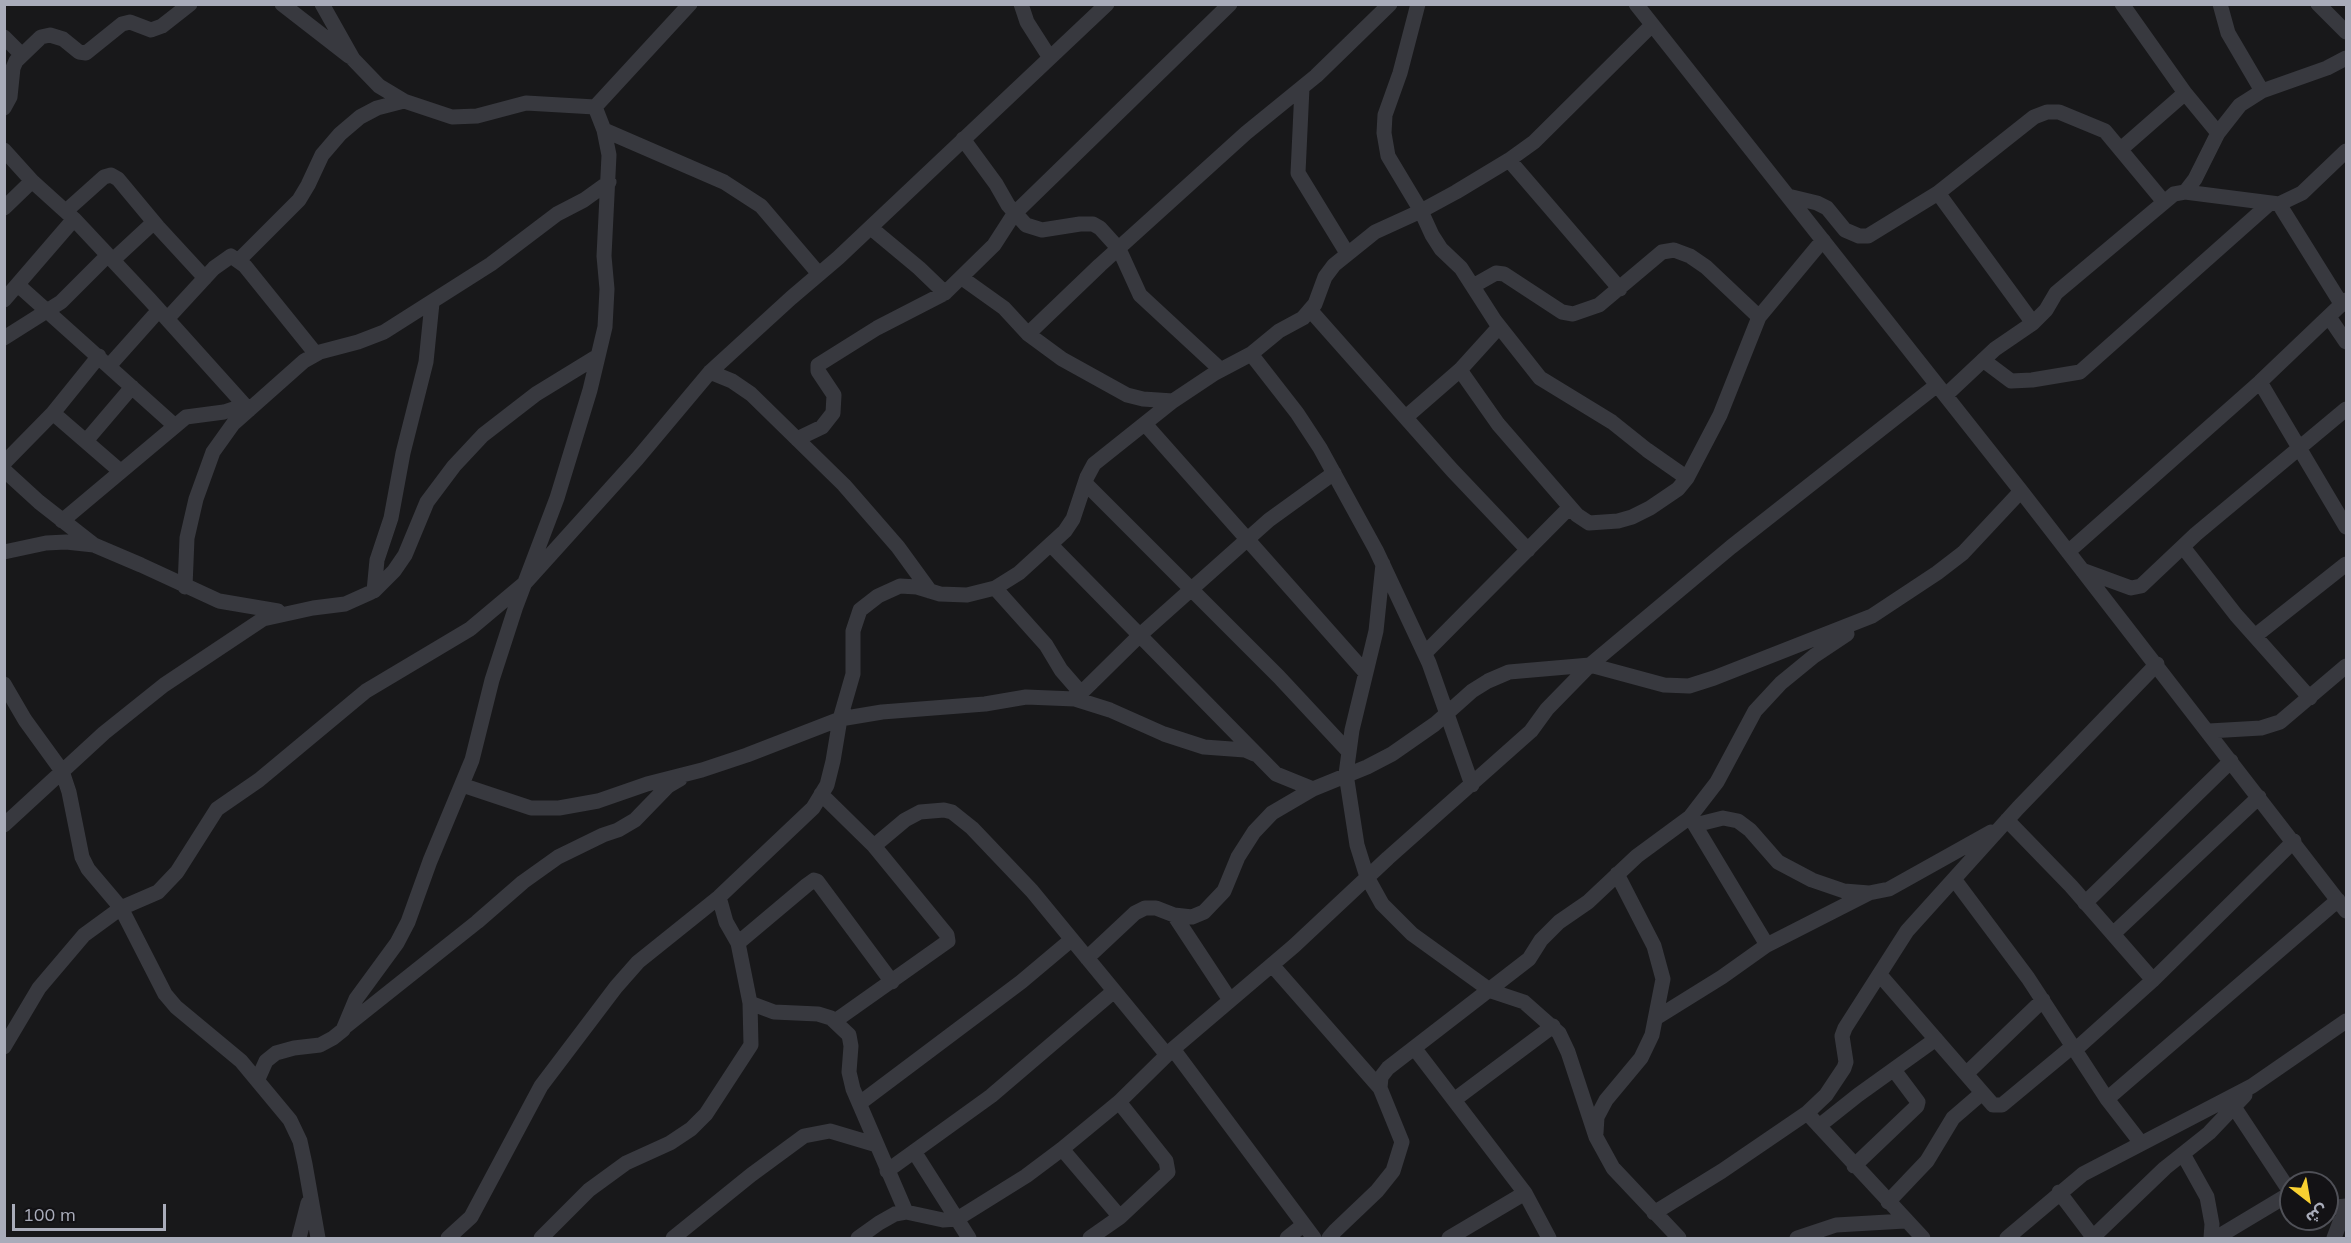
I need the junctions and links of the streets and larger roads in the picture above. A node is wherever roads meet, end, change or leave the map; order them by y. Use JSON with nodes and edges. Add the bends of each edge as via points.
{"nodes":[{"id":1,"x":190,"y":4,"type":"edge"},
{"id":2,"x":282,"y":4,"type":"edge"},
{"id":3,"x":322,"y":4,"type":"edge"},
{"id":4,"x":690,"y":4,"type":"edge"},
{"id":5,"x":1021,"y":4,"type":"edge"},
{"id":6,"x":1107,"y":4,"type":"edge"},
{"id":7,"x":1230,"y":4,"type":"edge"},
{"id":8,"x":1390,"y":4,"type":"edge"},
{"id":9,"x":1418,"y":4,"type":"edge"},
{"id":10,"x":1636,"y":4,"type":"edge"},
{"id":11,"x":2122,"y":4,"type":"edge"},
{"id":12,"x":2220,"y":4,"type":"edge"},
{"id":13,"x":2318,"y":4,"type":"edge"},
{"id":14,"x":1652,"y":25,"type":"junction"},
{"id":15,"x":2346,"y":32,"type":"edge"},
{"id":16,"x":4,"y":38,"type":"edge"},
{"id":17,"x":21,"y":54,"type":"junction"},
{"id":18,"x":1050,"y":58,"type":"junction"},
{"id":19,"x":2346,"y":58,"type":"edge"},
{"id":20,"x":353,"y":59,"type":"junction"},
{"id":21,"x":1302,"y":88,"type":"junction"},
{"id":22,"x":2262,"y":91,"type":"junction"},
{"id":23,"x":2185,"y":93,"type":"junction"},
{"id":24,"x":404,"y":101,"type":"junction"},
{"id":25,"x":595,"y":107,"type":"junction"},
{"id":26,"x":4,"y":108,"type":"edge"},
{"id":27,"x":604,"y":130,"type":"junction"},
{"id":28,"x":2217,"y":134,"type":"junction"},
{"id":29,"x":963,"y":139,"type":"junction"},
{"id":30,"x":2121,"y":149,"type":"junction"},
{"id":31,"x":4,"y":150,"type":"edge"},
{"id":32,"x":2346,"y":151,"type":"edge"},
{"id":33,"x":1509,"y":160,"type":"junction"},
{"id":34,"x":32,"y":181,"type":"junction"},
{"id":35,"x":609,"y":182,"type":"junction"},
{"id":36,"x":2185,"y":192,"type":"junction"},
{"id":37,"x":1938,"y":193,"type":"junction"},
{"id":38,"x":1788,"y":196,"type":"junction"},
{"id":39,"x":2164,"y":202,"type":"junction"},
{"id":40,"x":2274,"y":205,"type":"junction"},
{"id":41,"x":4,"y":208,"type":"edge"},
{"id":42,"x":1421,"y":211,"type":"junction"},
{"id":43,"x":1014,"y":214,"type":"junction"},
{"id":44,"x":70,"y":215,"type":"junction"},
{"id":45,"x":154,"y":222,"type":"junction"},
{"id":46,"x":871,"y":228,"type":"junction"},
{"id":47,"x":1823,"y":240,"type":"junction"},
{"id":48,"x":1119,"y":249,"type":"junction"},
{"id":49,"x":1347,"y":254,"type":"junction"},
{"id":50,"x":110,"y":257,"type":"junction"},
{"id":51,"x":238,"y":260,"type":"junction"},
{"id":52,"x":819,"y":274,"type":"junction"},
{"id":53,"x":205,"y":278,"type":"junction"},
{"id":54,"x":962,"y":278,"type":"junction"},
{"id":55,"x":18,"y":285,"type":"junction"},
{"id":56,"x":1473,"y":286,"type":"junction"},
{"id":57,"x":1620,"y":289,"type":"junction"},
{"id":58,"x":945,"y":293,"type":"junction"},
{"id":59,"x":4,"y":300,"type":"edge"},
{"id":60,"x":432,"y":303,"type":"junction"},
{"id":61,"x":2344,"y":303,"type":"edge"},
{"id":62,"x":48,"y":311,"type":"junction"},
{"id":63,"x":1311,"y":311,"type":"junction"},
{"id":64,"x":163,"y":314,"type":"junction"},
{"id":65,"x":1759,"y":317,"type":"junction"},
{"id":66,"x":2329,"y":317,"type":"junction"},
{"id":67,"x":2033,"y":323,"type":"junction"},
{"id":68,"x":1499,"y":327,"type":"junction"},
{"id":69,"x":1028,"y":334,"type":"junction"},
{"id":70,"x":4,"y":338,"type":"edge"},
{"id":71,"x":2346,"y":342,"type":"edge"},
{"id":72,"x":316,"y":354,"type":"junction"},
{"id":73,"x":1251,"y":354,"type":"junction"},
{"id":74,"x":598,"y":356,"type":"junction"},
{"id":75,"x":1983,"y":360,"type":"junction"},
{"id":76,"x":104,"y":361,"type":"junction"},
{"id":77,"x":1221,"y":370,"type":"junction"},
{"id":78,"x":1460,"y":370,"type":"junction"},
{"id":79,"x":710,"y":372,"type":"junction"},
{"id":80,"x":2260,"y":382,"type":"junction"},
{"id":81,"x":132,"y":387,"type":"junction"},
{"id":82,"x":1941,"y":390,"type":"junction"},
{"id":83,"x":1173,"y":401,"type":"junction"},
{"id":84,"x":247,"y":408,"type":"junction"},
{"id":85,"x":2346,"y":409,"type":"edge"},
{"id":86,"x":53,"y":413,"type":"junction"},
{"id":87,"x":1406,"y":417,"type":"junction"},
{"id":88,"x":1145,"y":424,"type":"junction"},
{"id":89,"x":174,"y":425,"type":"junction"},
{"id":90,"x":797,"y":439,"type":"junction"},
{"id":91,"x":86,"y":441,"type":"junction"},
{"id":92,"x":2300,"y":447,"type":"junction"},
{"id":93,"x":4,"y":463,"type":"edge"},
{"id":94,"x":4,"y":470,"type":"edge"},
{"id":95,"x":120,"y":471,"type":"junction"},
{"id":96,"x":1334,"y":473,"type":"junction"},
{"id":97,"x":1687,"y":478,"type":"junction"},
{"id":98,"x":1085,"y":483,"type":"junction"},
{"id":99,"x":2021,"y":491,"type":"junction"},
{"id":100,"x":1569,"y":508,"type":"junction"},
{"id":101,"x":62,"y":521,"type":"junction"},
{"id":102,"x":2346,"y":527,"type":"edge"},
{"id":103,"x":1246,"y":540,"type":"junction"},
{"id":104,"x":94,"y":545,"type":"junction"},
{"id":105,"x":1051,"y":545,"type":"junction"},
{"id":106,"x":2183,"y":547,"type":"junction"},
{"id":107,"x":1528,"y":550,"type":"junction"},
{"id":108,"x":4,"y":552,"type":"edge"},
{"id":109,"x":2068,"y":552,"type":"junction"},
{"id":110,"x":1383,"y":564,"type":"junction"},
{"id":111,"x":2346,"y":564,"type":"edge"},
{"id":112,"x":2082,"y":570,"type":"junction"},
{"id":113,"x":526,"y":582,"type":"junction"},
{"id":114,"x":185,"y":587,"type":"junction"},
{"id":115,"x":995,"y":588,"type":"junction"},
{"id":116,"x":1191,"y":590,"type":"junction"},
{"id":117,"x":374,"y":591,"type":"junction"},
{"id":118,"x":930,"y":591,"type":"junction"},
{"id":119,"x":293,"y":612,"type":"junction"},
{"id":120,"x":1872,"y":616,"type":"junction"},
{"id":121,"x":1140,"y":635,"type":"junction"},
{"id":122,"x":2255,"y":636,"type":"junction"},
{"id":123,"x":1425,"y":652,"type":"junction"},
{"id":124,"x":2157,"y":664,"type":"junction"},
{"id":125,"x":1590,"y":665,"type":"junction"},
{"id":126,"x":2346,"y":666,"type":"edge"},
{"id":127,"x":1365,"y":672,"type":"junction"},
{"id":128,"x":4,"y":684,"type":"edge"},
{"id":129,"x":1078,"y":696,"type":"junction"},
{"id":130,"x":2310,"y":698,"type":"junction"},
{"id":131,"x":1447,"y":714,"type":"junction"},
{"id":132,"x":840,"y":719,"type":"junction"},
{"id":133,"x":2209,"y":731,"type":"junction"},
{"id":134,"x":1348,"y":751,"type":"junction"},
{"id":135,"x":1254,"y":754,"type":"junction"},
{"id":136,"x":2231,"y":760,"type":"junction"},
{"id":137,"x":62,"y":771,"type":"junction"},
{"id":138,"x":691,"y":773,"type":"junction"},
{"id":139,"x":1346,"y":774,"type":"junction"},
{"id":140,"x":462,"y":784,"type":"junction"},
{"id":141,"x":1472,"y":785,"type":"junction"},
{"id":142,"x":1313,"y":789,"type":"junction"},
{"id":143,"x":821,"y":794,"type":"junction"},
{"id":144,"x":2259,"y":797,"type":"junction"},
{"id":145,"x":1693,"y":821,"type":"junction"},
{"id":146,"x":2003,"y":824,"type":"junction"},
{"id":147,"x":4,"y":825,"type":"edge"},
{"id":148,"x":2294,"y":841,"type":"junction"},
{"id":149,"x":874,"y":846,"type":"junction"},
{"id":150,"x":1617,"y":874,"type":"junction"},
{"id":151,"x":1367,"y":877,"type":"junction"},
{"id":152,"x":1954,"y":879,"type":"junction"},
{"id":153,"x":1869,"y":893,"type":"junction"},
{"id":154,"x":719,"y":897,"type":"junction"},
{"id":155,"x":2085,"y":903,"type":"junction"},
{"id":156,"x":2342,"y":906,"type":"edge"},
{"id":157,"x":121,"y":908,"type":"junction"},
{"id":158,"x":1174,"y":915,"type":"junction"},
{"id":159,"x":2113,"y":934,"type":"junction"},
{"id":160,"x":1071,"y":940,"type":"junction"},
{"id":161,"x":738,"y":943,"type":"junction"},
{"id":162,"x":1767,"y":945,"type":"junction"},
{"id":163,"x":1086,"y":958,"type":"junction"},
{"id":164,"x":1272,"y":965,"type":"junction"},
{"id":165,"x":1880,"y":975,"type":"junction"},
{"id":166,"x":2153,"y":980,"type":"junction"},
{"id":167,"x":892,"y":982,"type":"junction"},
{"id":168,"x":1114,"y":991,"type":"junction"},
{"id":169,"x":1491,"y":991,"type":"junction"},
{"id":170,"x":1230,"y":1000,"type":"junction"},
{"id":171,"x":2043,"y":1000,"type":"junction"},
{"id":172,"x":750,"y":1003,"type":"junction"},
{"id":173,"x":1656,"y":1018,"type":"junction"},
{"id":174,"x":835,"y":1021,"type":"junction"},
{"id":175,"x":2346,"y":1021,"type":"edge"},
{"id":176,"x":1553,"y":1026,"type":"junction"},
{"id":177,"x":342,"y":1030,"type":"junction"},
{"id":178,"x":1936,"y":1038,"type":"junction"},
{"id":179,"x":4,"y":1047,"type":"edge"},
{"id":180,"x":2074,"y":1048,"type":"junction"},
{"id":181,"x":1414,"y":1049,"type":"junction"},
{"id":182,"x":1170,"y":1052,"type":"junction"},
{"id":183,"x":1894,"y":1070,"type":"junction"},
{"id":184,"x":1965,"y":1074,"type":"junction"},
{"id":185,"x":258,"y":1079,"type":"junction"},
{"id":186,"x":2253,"y":1086,"type":"junction"},
{"id":187,"x":1380,"y":1088,"type":"junction"},
{"id":188,"x":1982,"y":1093,"type":"junction"},
{"id":189,"x":2107,"y":1099,"type":"junction"},
{"id":190,"x":1454,"y":1100,"type":"junction"},
{"id":191,"x":1119,"y":1102,"type":"junction"},
{"id":192,"x":860,"y":1103,"type":"junction"},
{"id":193,"x":2234,"y":1107,"type":"junction"},
{"id":194,"x":1807,"y":1113,"type":"junction"},
{"id":195,"x":1819,"y":1126,"type":"junction"},
{"id":196,"x":1596,"y":1137,"type":"junction"},
{"id":197,"x":2141,"y":1143,"type":"junction"},
{"id":198,"x":877,"y":1146,"type":"junction"},
{"id":199,"x":1062,"y":1149,"type":"junction"},
{"id":200,"x":915,"y":1153,"type":"junction"},
{"id":201,"x":2184,"y":1154,"type":"junction"},
{"id":202,"x":1854,"y":1166,"type":"junction"},
{"id":203,"x":887,"y":1171,"type":"junction"},
{"id":204,"x":2279,"y":1175,"type":"edge"},
{"id":205,"x":2059,"y":1192,"type":"junction"},
{"id":206,"x":1525,"y":1193,"type":"junction"},
{"id":207,"x":310,"y":1197,"type":"junction"},
{"id":208,"x":2279,"y":1200,"type":"edge"},
{"id":209,"x":1888,"y":1202,"type":"junction"},
{"id":210,"x":906,"y":1212,"type":"junction"},
{"id":211,"x":1654,"y":1213,"type":"junction"},
{"id":212,"x":2346,"y":1215,"type":"edge"},
{"id":213,"x":1120,"y":1217,"type":"junction"},
{"id":214,"x":957,"y":1219,"type":"junction"},
{"id":215,"x":1905,"y":1221,"type":"junction"},
{"id":216,"x":1304,"y":1225,"type":"junction"},
{"id":217,"x":1098,"y":1236,"type":"edge"},
{"id":218,"x":1922,"y":1238,"type":"edge"},
{"id":219,"x":2092,"y":1238,"type":"edge"},
{"id":220,"x":299,"y":1239,"type":"edge"},
{"id":221,"x":318,"y":1239,"type":"edge"},
{"id":222,"x":448,"y":1239,"type":"edge"},
{"id":223,"x":541,"y":1239,"type":"edge"},
{"id":224,"x":674,"y":1239,"type":"edge"},
{"id":225,"x":858,"y":1239,"type":"edge"},
{"id":226,"x":969,"y":1239,"type":"edge"},
{"id":227,"x":1287,"y":1239,"type":"edge"},
{"id":228,"x":1314,"y":1239,"type":"edge"},
{"id":229,"x":1329,"y":1239,"type":"edge"},
{"id":230,"x":1449,"y":1239,"type":"edge"},
{"id":231,"x":1549,"y":1239,"type":"edge"},
{"id":232,"x":1678,"y":1239,"type":"edge"},
{"id":233,"x":1797,"y":1239,"type":"edge"},
{"id":234,"x":2007,"y":1239,"type":"edge"},
{"id":235,"x":2211,"y":1239,"type":"edge"},
{"id":236,"x":2216,"y":1239,"type":"edge"},
{"id":237,"x":2334,"y":1239,"type":"edge"}],
"edges":[{"from":1,"to":17,"type":"street","via":[[151,30],[129,22],[122,24],[86,53],[50,35]]},
{"from":2,"to":20,"type":"street"},
{"from":3,"to":20,"type":"street"},
{"from":4,"to":25,"type":"street"},
{"from":5,"to":18,"type":"street","via":[[1027,22]]},
{"from":6,"to":18,"type":"street"},
{"from":7,"to":43,"type":"street"},
{"from":8,"to":21,"type":"street"},
{"from":9,"to":42,"type":"street","via":[[1385,115],[1384,133],[1388,156]]},
{"from":10,"to":14,"type":"street"},
{"from":11,"to":23,"type":"street"},
{"from":12,"to":22,"type":"street","via":[[2228,33]]},
{"from":13,"to":15,"type":"street"},
{"from":14,"to":33,"type":"street","via":[[1541,135]]},
{"from":14,"to":38,"type":"street"},
{"from":16,"to":17,"type":"street"},
{"from":17,"to":26,"type":"street","via":[[13,68],[10,96]]},
{"from":18,"to":29,"type":"street"},
{"from":19,"to":22,"type":"street"},
{"from":20,"to":24,"type":"street","via":[[379,86]]},
{"from":21,"to":48,"type":"street","via":[[1246,133]]},
{"from":21,"to":49,"type":"street","via":[[1298,173]]},
{"from":22,"to":28,"type":"street","via":[[2240,105]]},
{"from":23,"to":28,"type":"street"},
{"from":23,"to":30,"type":"street"},
{"from":24,"to":25,"type":"street","via":[[452,117],[477,117],[526,103]]},
{"from":24,"to":51,"type":"street","via":[[377,108],[340,134],[322,155],[299,200]]},
{"from":25,"to":27,"type":"street"},
{"from":27,"to":35,"type":"street"},
{"from":27,"to":52,"type":"street","via":[[724,182],[761,206]]},
{"from":28,"to":36,"type":"street"},
{"from":29,"to":43,"type":"street"},
{"from":29,"to":46,"type":"street"},
{"from":30,"to":37,"type":"street","via":[[2105,131],[2059,112],[2047,112],[2034,117]]},
{"from":30,"to":39,"type":"street"},
{"from":31,"to":34,"type":"street"},
{"from":32,"to":40,"type":"street","via":[[2302,193]]},
{"from":33,"to":42,"type":"street"},
{"from":33,"to":57,"type":"street"},
{"from":34,"to":41,"type":"street"},
{"from":34,"to":44,"type":"street"},
{"from":35,"to":60,"type":"street"},
{"from":35,"to":74,"type":"street","via":[[605,327]]},
{"from":36,"to":39,"type":"street"},
{"from":36,"to":40,"type":"street"},
{"from":37,"to":38,"type":"street","via":[[1868,236],[1845,230],[1827,208]]},
{"from":37,"to":67,"type":"street"},
{"from":38,"to":47,"type":"street"},
{"from":39,"to":67,"type":"street","via":[[2056,293]]},
{"from":40,"to":61,"type":"street"},
{"from":40,"to":75,"type":"street","via":[[2080,372],[2011,381]]},
{"from":42,"to":49,"type":"street","via":[[1375,232]]},
{"from":42,"to":56,"type":"street","via":[[1432,235]]},
{"from":43,"to":48,"type":"street","via":[[1026,225],[1042,230],[1094,224]]},
{"from":43,"to":54,"type":"street","via":[[994,245]]},
{"from":44,"to":45,"type":"street","via":[[104,177],[111,175]]},
{"from":44,"to":50,"type":"street"},
{"from":44,"to":55,"type":"street"},
{"from":45,"to":50,"type":"street"},
{"from":45,"to":53,"type":"street"},
{"from":46,"to":52,"type":"street"},
{"from":46,"to":58,"type":"street"},
{"from":47,"to":65,"type":"street"},
{"from":47,"to":82,"type":"street"},
{"from":48,"to":69,"type":"street"},
{"from":48,"to":77,"type":"street","via":[[1140,295]]},
{"from":49,"to":63,"type":"street","via":[[1325,277]]},
{"from":50,"to":62,"type":"street"},
{"from":50,"to":64,"type":"street"},
{"from":51,"to":53,"type":"street","via":[[227,258]]},
{"from":51,"to":72,"type":"street"},
{"from":52,"to":79,"type":"street"},
{"from":53,"to":64,"type":"street"},
{"from":54,"to":58,"type":"street"},
{"from":54,"to":69,"type":"street","via":[[1004,308]]},
{"from":55,"to":59,"type":"street"},
{"from":55,"to":62,"type":"street"},
{"from":56,"to":57,"type":"street","via":[[1496,273],[1504,274],[1562,312],[1573,314],[1599,305]]},
{"from":56,"to":68,"type":"street"},
{"from":57,"to":65,"type":"street","via":[[1662,252],[1674,250],[1706,267]]},
{"from":58,"to":90,"type":"street","via":[[877,328],[818,365],[834,395],[833,413],[822,427]]},
{"from":60,"to":72,"type":"street","via":[[384,332]]},
{"from":60,"to":117,"type":"street","via":[[426,362],[391,518],[377,560]]},
{"from":61,"to":66,"type":"street"},
{"from":62,"to":70,"type":"street"},
{"from":62,"to":76,"type":"street"},
{"from":63,"to":73,"type":"street"},
{"from":63,"to":87,"type":"street"},
{"from":64,"to":76,"type":"street"},
{"from":64,"to":84,"type":"street"},
{"from":65,"to":97,"type":"street","via":[[1720,415]]},
{"from":66,"to":71,"type":"street"},
{"from":66,"to":80,"type":"street"},
{"from":67,"to":75,"type":"street"},
{"from":68,"to":78,"type":"street"},
{"from":68,"to":97,"type":"street","via":[[1540,378],[1612,422]]},
{"from":69,"to":83,"type":"street","via":[[1062,359],[1127,395]]},
{"from":72,"to":84,"type":"street"},
{"from":73,"to":77,"type":"street"},
{"from":73,"to":96,"type":"street","via":[[1297,413]]},
{"from":74,"to":113,"type":"street","via":[[557,498]]},
{"from":74,"to":117,"type":"street","via":[[536,394],[483,435],[427,502],[405,555]]},
{"from":75,"to":82,"type":"street"},
{"from":76,"to":81,"type":"street"},
{"from":76,"to":86,"type":"street"},
{"from":77,"to":83,"type":"street"},
{"from":78,"to":87,"type":"street"},
{"from":78,"to":100,"type":"street","via":[[1498,424]]},
{"from":79,"to":90,"type":"street","via":[[751,394]]},
{"from":79,"to":113,"type":"street"},
{"from":80,"to":92,"type":"street"},
{"from":80,"to":109,"type":"street"},
{"from":81,"to":89,"type":"street"},
{"from":81,"to":91,"type":"street"},
{"from":82,"to":99,"type":"street"},
{"from":82,"to":125,"type":"street","via":[[1731,548]]},
{"from":83,"to":88,"type":"street"},
{"from":84,"to":89,"type":"street","via":[[193,414]]},
{"from":84,"to":114,"type":"street","via":[[223,436],[209,462],[187,538]]},
{"from":85,"to":92,"type":"street"},
{"from":86,"to":91,"type":"street"},
{"from":86,"to":93,"type":"street"},
{"from":87,"to":107,"type":"street"},
{"from":88,"to":98,"type":"street","via":[[1094,464]]},
{"from":88,"to":103,"type":"street"},
{"from":89,"to":95,"type":"street"},
{"from":90,"to":118,"type":"street","via":[[870,513]]},
{"from":91,"to":95,"type":"street"},
{"from":92,"to":102,"type":"street"},
{"from":92,"to":106,"type":"street"},
{"from":94,"to":101,"type":"street"},
{"from":95,"to":101,"type":"street"},
{"from":96,"to":103,"type":"street"},
{"from":96,"to":110,"type":"street"},
{"from":97,"to":100,"type":"street","via":[[1650,508],[1618,521],[1589,523]]},
{"from":98,"to":105,"type":"street","via":[[1073,519]]},
{"from":98,"to":116,"type":"street"},
{"from":99,"to":109,"type":"street"},
{"from":99,"to":120,"type":"street","via":[[1963,553]]},
{"from":100,"to":107,"type":"street"},
{"from":101,"to":104,"type":"street"},
{"from":103,"to":116,"type":"street"},
{"from":103,"to":127,"type":"street"},
{"from":104,"to":108,"type":"street","via":[[46,543]]},
{"from":104,"to":114,"type":"street"},
{"from":105,"to":115,"type":"street"},
{"from":105,"to":121,"type":"street"},
{"from":106,"to":112,"type":"street","via":[[2136,588]]},
{"from":106,"to":122,"type":"street"},
{"from":107,"to":123,"type":"street"},
{"from":109,"to":112,"type":"street"},
{"from":110,"to":123,"type":"street"},
{"from":110,"to":127,"type":"street","via":[[1376,631]]},
{"from":111,"to":122,"type":"street"},
{"from":112,"to":124,"type":"street"},
{"from":113,"to":140,"type":"street"},
{"from":113,"to":157,"type":"street","via":[[470,629],[366,691],[218,809],[177,872],[158,892]]},
{"from":114,"to":119,"type":"street","via":[[219,601]]},
{"from":115,"to":118,"type":"street","via":[[967,595]]},
{"from":115,"to":129,"type":"street","via":[[1046,645]]},
{"from":116,"to":121,"type":"street"},
{"from":116,"to":134,"type":"street"},
{"from":117,"to":119,"type":"street","via":[[345,603]]},
{"from":118,"to":132,"type":"street","via":[[900,586],[860,610],[853,631],[853,674]]},
{"from":119,"to":137,"type":"street","via":[[263,619],[164,685]]},
{"from":120,"to":125,"type":"street","via":[[1689,686],[1664,685]]},
{"from":120,"to":145,"type":"street","via":[[1797,670],[1755,711]]},
{"from":121,"to":129,"type":"street"},
{"from":121,"to":135,"type":"street"},
{"from":122,"to":130,"type":"street"},
{"from":123,"to":131,"type":"street"},
{"from":124,"to":133,"type":"street"},
{"from":124,"to":146,"type":"street"},
{"from":125,"to":131,"type":"street","via":[[1509,672],[1472,691]]},
{"from":125,"to":141,"type":"street","via":[[1531,731]]},
{"from":126,"to":130,"type":"street"},
{"from":127,"to":134,"type":"street"},
{"from":128,"to":137,"type":"street","via":[[24,720]]},
{"from":129,"to":132,"type":"street","via":[[1026,697]]},
{"from":129,"to":135,"type":"street","via":[[1164,734],[1204,747]]},
{"from":130,"to":133,"type":"street","via":[[2280,722],[2261,728]]},
{"from":131,"to":139,"type":"street","via":[[1392,754]]},
{"from":131,"to":141,"type":"street"},
{"from":132,"to":138,"type":"street"},
{"from":132,"to":143,"type":"street","via":[[831,769]]},
{"from":133,"to":136,"type":"street"},
{"from":134,"to":139,"type":"street"},
{"from":135,"to":142,"type":"street","via":[[1276,774]]},
{"from":136,"to":144,"type":"street"},
{"from":136,"to":155,"type":"street"},
{"from":137,"to":147,"type":"street"},
{"from":137,"to":157,"type":"street","via":[[82,857]]},
{"from":138,"to":140,"type":"street","via":[[598,801],[559,808],[531,808]]},
{"from":138,"to":177,"type":"street","via":[[668,786],[635,820],[549,863]]},
{"from":139,"to":142,"type":"street"},
{"from":139,"to":151,"type":"street","via":[[1357,845]]},
{"from":140,"to":177,"type":"street","via":[[408,922],[356,999]]},
{"from":141,"to":151,"type":"street"},
{"from":142,"to":158,"type":"street","via":[[1272,813],[1254,832],[1224,891],[1204,912],[1192,917]]},
{"from":143,"to":149,"type":"street"},
{"from":143,"to":154,"type":"street","via":[[813,808]]},
{"from":144,"to":148,"type":"street"},
{"from":144,"to":159,"type":"street"},
{"from":145,"to":150,"type":"street","via":[[1637,856]]},
{"from":145,"to":153,"type":"street","via":[[1738,821],[1778,862],[1844,891]]},
{"from":145,"to":162,"type":"street"},
{"from":146,"to":152,"type":"street"},
{"from":146,"to":153,"type":"street","via":[[1889,889]]},
{"from":146,"to":155,"type":"street"},
{"from":148,"to":156,"type":"street"},
{"from":148,"to":166,"type":"street"},
{"from":149,"to":160,"type":"street","via":[[920,812],[952,812],[1032,891]]},
{"from":149,"to":167,"type":"street","via":[[948,941]]},
{"from":150,"to":169,"type":"street","via":[[1588,902],[1559,922],[1529,959]]},
{"from":150,"to":173,"type":"street","via":[[1654,946],[1663,979]]},
{"from":151,"to":164,"type":"street"},
{"from":151,"to":169,"type":"street","via":[[1382,904],[1412,933]]},
{"from":152,"to":165,"type":"street","via":[[1907,931]]},
{"from":152,"to":171,"type":"street"},
{"from":153,"to":162,"type":"street"},
{"from":154,"to":161,"type":"street","via":[[726,922]]},
{"from":154,"to":222,"type":"street","via":[[638,962],[616,987],[541,1086],[471,1217]]},
{"from":155,"to":159,"type":"street"},
{"from":156,"to":189,"type":"street"},
{"from":157,"to":179,"type":"street","via":[[84,935],[39,988]]},
{"from":157,"to":185,"type":"street","via":[[165,994]]},
{"from":158,"to":163,"type":"street","via":[[1145,908]]},
{"from":158,"to":170,"type":"street"},
{"from":159,"to":166,"type":"street"},
{"from":160,"to":163,"type":"street"},
{"from":160,"to":192,"type":"street"},
{"from":161,"to":167,"type":"street","via":[[814,880],[818,881]]},
{"from":161,"to":172,"type":"street"},
{"from":162,"to":173,"type":"street"},
{"from":163,"to":168,"type":"street"},
{"from":164,"to":170,"type":"street"},
{"from":164,"to":187,"type":"street"},
{"from":165,"to":178,"type":"street"},
{"from":165,"to":194,"type":"street","via":[[1842,1036],[1844,1068],[1826,1095]]},
{"from":166,"to":180,"type":"street"},
{"from":167,"to":174,"type":"street"},
{"from":168,"to":182,"type":"street"},
{"from":168,"to":200,"type":"street","via":[[991,1096]]},
{"from":169,"to":176,"type":"street","via":[[1524,1002]]},
{"from":169,"to":181,"type":"street"},
{"from":170,"to":182,"type":"street"},
{"from":171,"to":180,"type":"street"},
{"from":171,"to":184,"type":"street"},
{"from":172,"to":174,"type":"street","via":[[774,1012],[818,1014]]},
{"from":172,"to":223,"type":"street","via":[[751,1044],[706,1114],[670,1143],[626,1163],[589,1190]]},
{"from":173,"to":196,"type":"street","via":[[1641,1058],[1606,1100],[1597,1118]]},
{"from":174,"to":192,"type":"street","via":[[849,1035],[849,1072]]},
{"from":175,"to":186,"type":"street"},
{"from":176,"to":190,"type":"street"},
{"from":176,"to":196,"type":"street","via":[[1568,1052]]},
{"from":177,"to":185,"type":"street","via":[[320,1045],[276,1053]]},
{"from":178,"to":183,"type":"street"},
{"from":178,"to":184,"type":"street"},
{"from":180,"to":188,"type":"street","via":[[2002,1105],[1994,1106]]},
{"from":180,"to":189,"type":"street"},
{"from":181,"to":187,"type":"street","via":[[1388,1068]]},
{"from":181,"to":190,"type":"street"},
{"from":182,"to":191,"type":"street"},
{"from":182,"to":216,"type":"street"},
{"from":183,"to":195,"type":"street"},
{"from":183,"to":202,"type":"street","via":[[1917,1106]]},
{"from":184,"to":188,"type":"street"},
{"from":185,"to":207,"type":"street","via":[[290,1120],[300,1141]]},
{"from":186,"to":193,"type":"street"},
{"from":186,"to":197,"type":"street"},
{"from":187,"to":229,"type":"street","via":[[1402,1142],[1400,1154],[1394,1171]]},
{"from":188,"to":209,"type":"street","via":[[1953,1118],[1927,1161]]},
{"from":189,"to":197,"type":"street"},
{"from":190,"to":206,"type":"street"},
{"from":191,"to":199,"type":"street"},
{"from":191,"to":213,"type":"street","via":[[1169,1167],[1163,1179]]},
{"from":192,"to":198,"type":"street"},
{"from":193,"to":201,"type":"street"},
{"from":193,"to":204,"type":"street"},
{"from":194,"to":195,"type":"street"},
{"from":194,"to":211,"type":"street"},
{"from":195,"to":202,"type":"street"},
{"from":196,"to":211,"type":"street","via":[[1613,1168]]},
{"from":197,"to":205,"type":"street","via":[[2083,1174]]},
{"from":198,"to":203,"type":"street"},
{"from":198,"to":224,"type":"street","via":[[830,1131],[804,1136]]},
{"from":199,"to":213,"type":"street"},
{"from":199,"to":214,"type":"street"},
{"from":200,"to":203,"type":"street"},
{"from":200,"to":214,"type":"street"},
{"from":201,"to":219,"type":"street"},
{"from":201,"to":235,"type":"street","via":[[2207,1197]]},
{"from":202,"to":209,"type":"street"},
{"from":203,"to":210,"type":"street"},
{"from":205,"to":219,"type":"street"},
{"from":205,"to":234,"type":"street"},
{"from":206,"to":230,"type":"street"},
{"from":206,"to":231,"type":"street"},
{"from":207,"to":220,"type":"street"},
{"from":207,"to":221,"type":"street"},
{"from":208,"to":236,"type":"street"},
{"from":209,"to":215,"type":"street"},
{"from":210,"to":214,"type":"street"},
{"from":210,"to":225,"type":"street","via":[[895,1214]]},
{"from":211,"to":232,"type":"street"},
{"from":212,"to":237,"type":"street"},
{"from":213,"to":217,"type":"street"},
{"from":214,"to":226,"type":"street"},
{"from":215,"to":218,"type":"street"},
{"from":215,"to":233,"type":"street","via":[[1836,1226]]},
{"from":216,"to":227,"type":"street"},
{"from":216,"to":228,"type":"street"}]}
